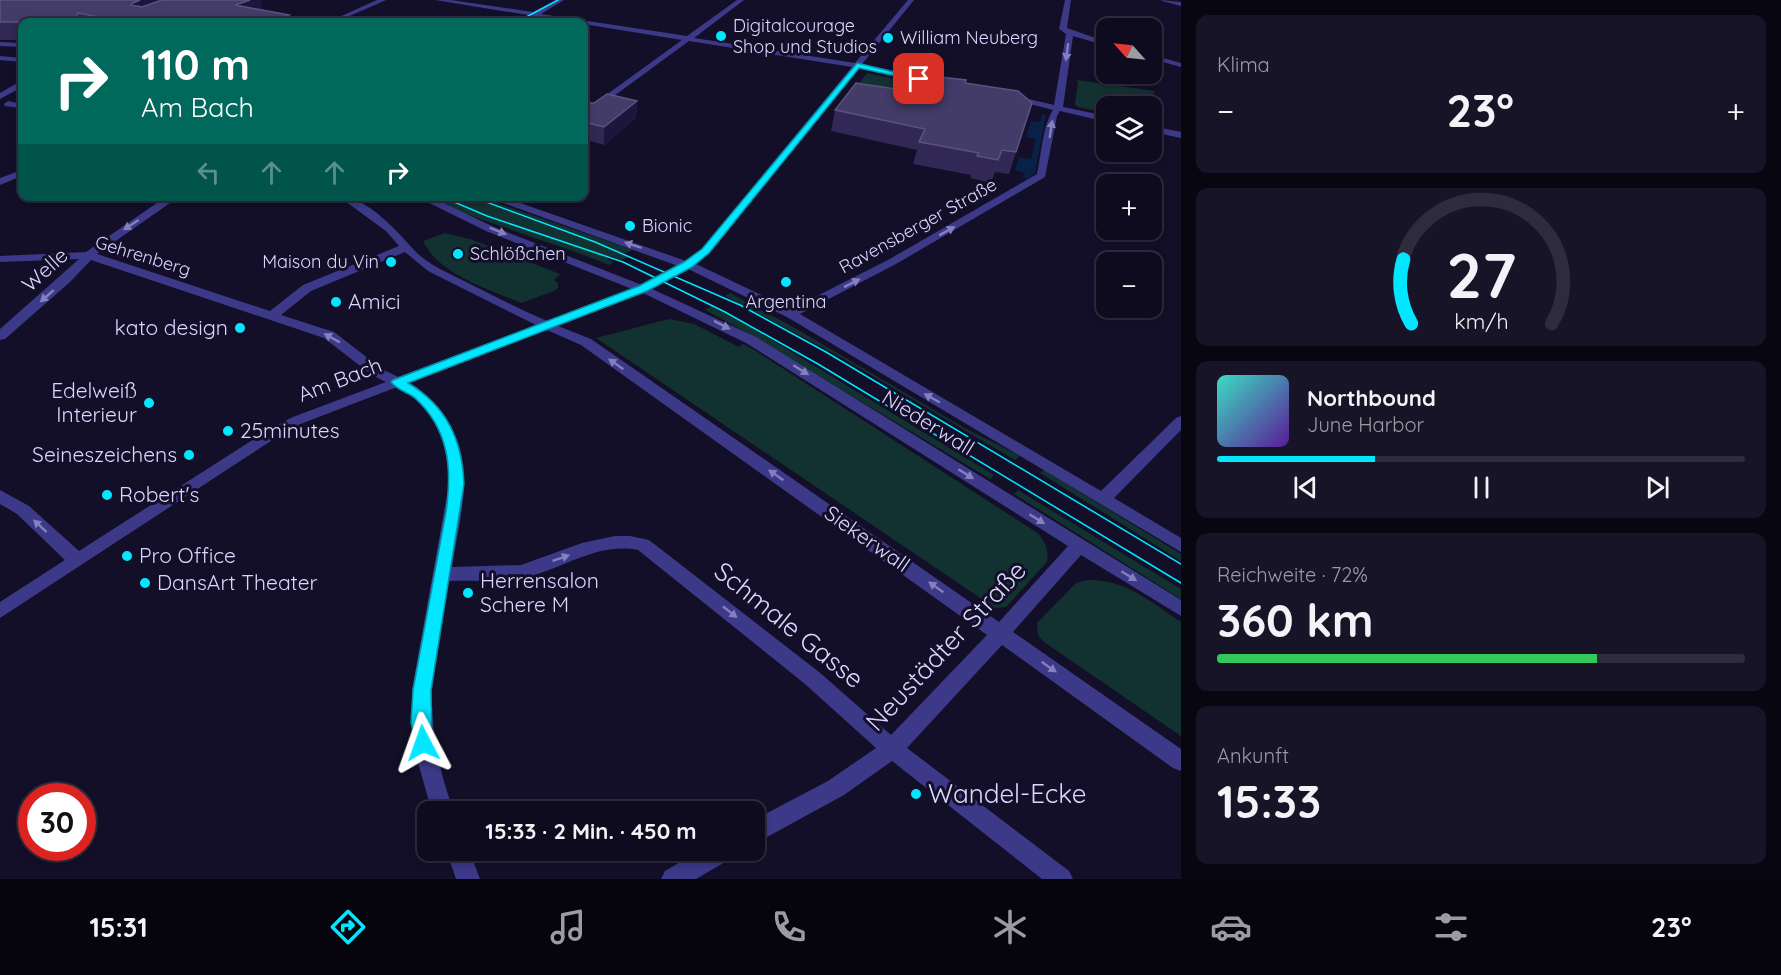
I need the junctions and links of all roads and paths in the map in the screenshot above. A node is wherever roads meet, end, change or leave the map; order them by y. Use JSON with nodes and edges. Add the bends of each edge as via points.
{"nodes":[{"id":1,"x":382,"y":0,"type":"edge"},
{"id":2,"x":438,"y":0,"type":"edge"},
{"id":3,"x":561,"y":0,"type":"edge"},
{"id":4,"x":741,"y":0,"type":"edge"},
{"id":5,"x":910,"y":0,"type":"edge"},
{"id":6,"x":1068,"y":0,"type":"edge"},
{"id":7,"x":1164,"y":0,"type":"edge"},
{"id":8,"x":1176,"y":0,"type":"edge"},
{"id":9,"x":1181,"y":3,"type":"edge"},
{"id":10,"x":534,"y":15,"type":"junction"},
{"id":11,"x":340,"y":18,"type":"edge"},
{"id":12,"x":528,"y":18,"type":"edge"},
{"id":13,"x":552,"y":18,"type":"edge"},
{"id":14,"x":588,"y":24,"type":"edge"},
{"id":15,"x":1070,"y":33,"type":"junction"},
{"id":16,"x":688,"y":39,"type":"junction"},
{"id":17,"x":1096,"y":41,"type":"edge"},
{"id":18,"x":0,"y":45,"type":"edge"},
{"id":19,"x":18,"y":45,"type":"edge"},
{"id":20,"x":0,"y":58,"type":"edge"},
{"id":21,"x":18,"y":60,"type":"edge"},
{"id":22,"x":1162,"y":60,"type":"edge"},
{"id":23,"x":857,"y":65,"type":"junction"},
{"id":24,"x":1181,"y":65,"type":"edge"},
{"id":25,"x":945,"y":84,"type":"edge"},
{"id":26,"x":18,"y":86,"type":"edge"},
{"id":27,"x":998,"y":95,"type":"edge"},
{"id":28,"x":0,"y":96,"type":"edge"},
{"id":29,"x":8,"y":104,"type":"dead end"},
{"id":30,"x":18,"y":105,"type":"edge"},
{"id":31,"x":1058,"y":108,"type":"junction"},
{"id":32,"x":588,"y":113,"type":"edge"},
{"id":33,"x":1096,"y":117,"type":"edge"},
{"id":34,"x":1162,"y":131,"type":"edge"},
{"id":35,"x":1181,"y":135,"type":"edge"},
{"id":36,"x":18,"y":175,"type":"edge"},
{"id":37,"x":0,"y":182,"type":"edge"},
{"id":38,"x":167,"y":201,"type":"edge"},
{"id":39,"x":350,"y":201,"type":"edge"},
{"id":40,"x":431,"y":201,"type":"edge"},
{"id":41,"x":503,"y":201,"type":"edge"},
{"id":42,"x":408,"y":247,"type":"junction"},
{"id":43,"x":89,"y":255,"type":"junction"},
{"id":44,"x":0,"y":259,"type":"edge"},
{"id":45,"x":688,"y":265,"type":"junction"},
{"id":46,"x":643,"y":289,"type":"junction"},
{"id":47,"x":791,"y":314,"type":"junction"},
{"id":48,"x":271,"y":316,"type":"junction"},
{"id":49,"x":547,"y":325,"type":"junction"},
{"id":50,"x":0,"y":336,"type":"edge"},
{"id":51,"x":398,"y":382,"type":"junction"},
{"id":52,"x":1181,"y":422,"type":"edge"},
{"id":53,"x":0,"y":496,"type":"edge"},
{"id":54,"x":1103,"y":498,"type":"junction"},
{"id":55,"x":1079,"y":544,"type":"junction"},
{"id":56,"x":1181,"y":546,"type":"edge"},
{"id":57,"x":77,"y":560,"type":"junction"},
{"id":58,"x":442,"y":574,"type":"junction"},
{"id":59,"x":1181,"y":609,"type":"edge"},
{"id":60,"x":0,"y":611,"type":"edge"},
{"id":61,"x":1001,"y":633,"type":"junction"},
{"id":62,"x":892,"y":749,"type":"junction"},
{"id":63,"x":1181,"y":761,"type":"edge"},
{"id":64,"x":439,"y":801,"type":"edge"},
{"id":65,"x":765,"y":827,"type":"edge"},
{"id":66,"x":461,"y":861,"type":"edge"},
{"id":67,"x":705,"y":861,"type":"edge"},
{"id":68,"x":468,"y":879,"type":"edge"},
{"id":69,"x":673,"y":879,"type":"edge"},
{"id":70,"x":1061,"y":879,"type":"edge"}],
"edges":[{"from":1,"to":11,"type":"street"},
{"from":2,"to":10,"type":"street"},
{"from":3,"to":10,"type":"street"},
{"from":4,"to":16,"type":"street"},
{"from":5,"to":23,"type":"street"},
{"from":6,"to":15,"type":"street","name":"Ravensberger Straße","via":[[1063,29]]},
{"from":7,"to":9,"type":"street"},
{"from":8,"to":9,"type":"street"},
{"from":10,"to":12,"type":"street"},
{"from":10,"to":13,"type":"street"},
{"from":14,"to":16,"type":"street"},
{"from":15,"to":17,"type":"street"},
{"from":15,"to":31,"type":"street","name":"Ravensberger Straße","one_way":true},
{"from":16,"to":23,"type":"street"},
{"from":16,"to":32,"type":"street"},
{"from":18,"to":19,"type":"street"},
{"from":20,"to":21,"type":"street"},
{"from":22,"to":24,"type":"street"},
{"from":23,"to":25,"type":"street"},
{"from":23,"to":45,"type":"street","via":[[706,251]]},
{"from":26,"to":28,"type":"street"},
{"from":27,"to":31,"type":"street"},
{"from":29,"to":30,"type":"street"},
{"from":31,"to":33,"type":"street"},
{"from":47,"to":31,"type":"street","name":"Ravensberger Straße","one_way":true,"via":[[1035,181],[1042,175],[1053,116]]},
{"from":34,"to":35,"type":"street"},
{"from":36,"to":37,"type":"street"},
{"from":38,"to":43,"type":"street","name":"Welle","one_way":true},
{"from":39,"to":42,"type":"street"},
{"from":40,"to":46,"type":"street","name":"Niederwall","one_way":true},
{"from":45,"to":41,"type":"street","name":"Niederwall","one_way":true},
{"from":42,"to":48,"type":"street","via":[[307,288]]},
{"from":42,"to":49,"type":"street","via":[[432,269],[459,285]]},
{"from":43,"to":44,"type":"street","name":"Gehrenberg"},
{"from":43,"to":48,"type":"street","name":"Gehrenberg"},
{"from":43,"to":50,"type":"street","name":"Welle","one_way":true},
{"from":45,"to":46,"type":"street"},
{"from":45,"to":47,"type":"street","name":"Niederwall"},
{"from":46,"to":49,"type":"street","name":"Am Bach"},
{"from":46,"to":55,"type":"street","name":"Niederwall","one_way":true,"via":[[763,347]]},
{"from":54,"to":47,"type":"street","name":"Niederwall","one_way":true},
{"from":51,"to":48,"type":"street","name":"Gehrenberg","one_way":true,"via":[[377,372],[329,335]]},
{"from":49,"to":51,"type":"street","name":"Am Bach"},
{"from":61,"to":49,"type":"street","name":"Siekerwall","one_way":true,"via":[[586,342]]},
{"from":51,"to":57,"type":"street","name":"Am Bach","via":[[278,430]]},
{"from":51,"to":58,"type":"street","name":"Gehrenberg","via":[[419,395],[442,423],[456,457],[456,494]]},
{"from":52,"to":54,"type":"street"},
{"from":57,"to":53,"type":"street","one_way":true,"via":[[23,510]]},
{"from":54,"to":56,"type":"street","name":"Niederwall"},
{"from":55,"to":59,"type":"street","name":"Niederwall","one_way":true},
{"from":55,"to":61,"type":"street","name":"Neustädter Straße"},
{"from":57,"to":60,"type":"street","name":"Am Bach"},
{"from":58,"to":62,"type":"street","name":"Schmale Gasse","one_way":true,"via":[[510,574],[595,547],[631,541],[644,545],[804,671]]},
{"from":58,"to":64,"type":"street","name":"Gehrenberg","via":[[422,690],[421,723],[426,763]]},
{"from":61,"to":62,"type":"street","name":"Neustädter Straße"},
{"from":61,"to":63,"type":"street","name":"Siekerwall","one_way":true},
{"from":62,"to":65,"type":"street","name":"Neustädter Straße","via":[[836,788]]},
{"from":62,"to":70,"type":"street","name":"Schmale Gasse"},
{"from":66,"to":68,"type":"street"},
{"from":67,"to":69,"type":"street"}]}
